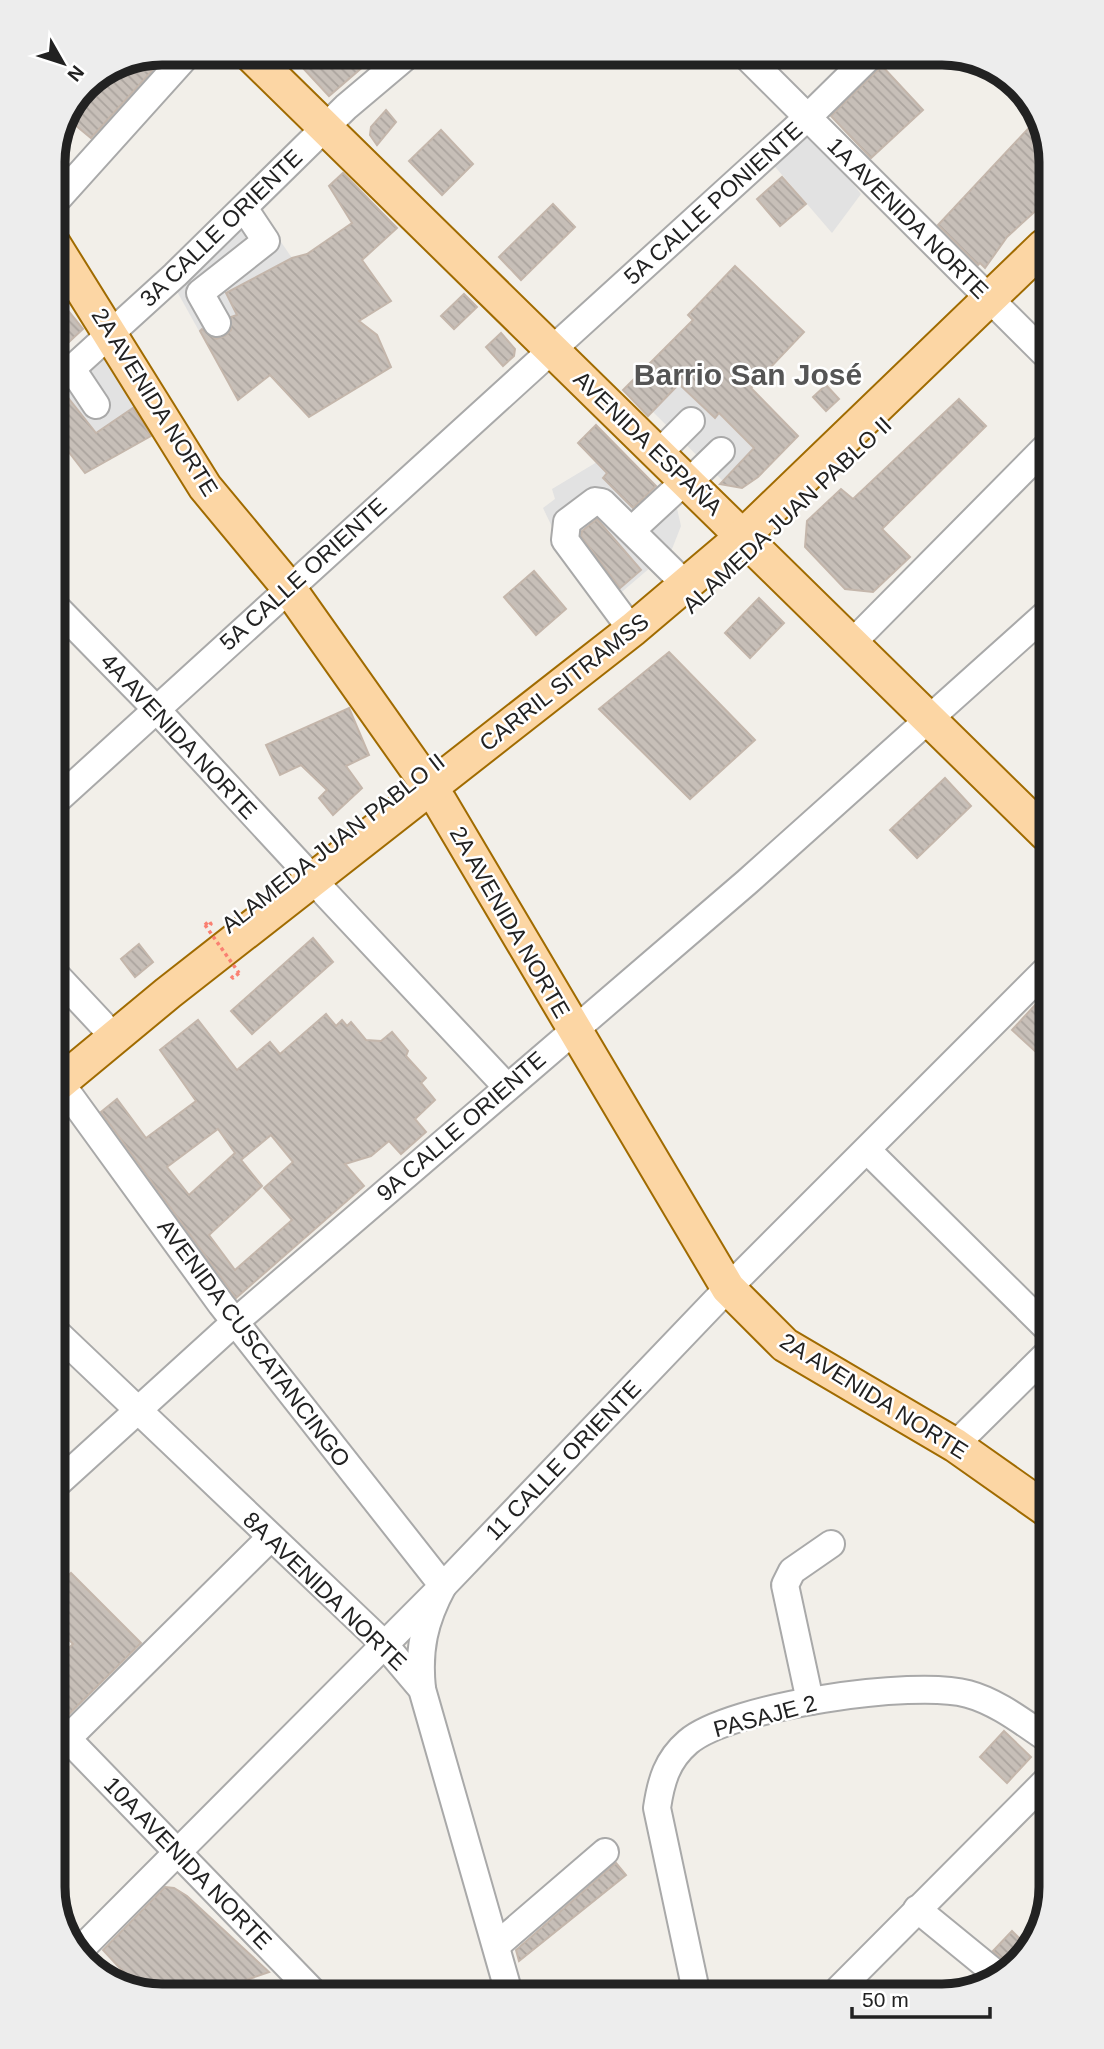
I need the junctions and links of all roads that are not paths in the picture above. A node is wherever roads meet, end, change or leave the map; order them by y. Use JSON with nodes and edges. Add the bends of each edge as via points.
{"nodes":[{"id":1,"x":177,"y":65,"type":"edge"},
{"id":2,"x":262,"y":65,"type":"edge"},
{"id":3,"x":395,"y":65,"type":"edge"},
{"id":4,"x":755,"y":65,"type":"edge"},
{"id":5,"x":861,"y":65,"type":"edge"},
{"id":6,"x":808,"y":116,"type":"junction"},
{"id":7,"x":326,"y":127,"type":"junction"},
{"id":8,"x":65,"y":191,"type":"edge"},
{"id":9,"x":244,"y":208,"type":"junction"},
{"id":10,"x":1039,"y":233,"type":"edge"},
{"id":11,"x":1039,"y":252,"type":"edge"},
{"id":12,"x":65,"y":261,"type":"edge"},
{"id":13,"x":175,"y":275,"type":"junction"},
{"id":14,"x":1039,"y":275,"type":"edge"},
{"id":15,"x":200,"y":293,"type":"junction"},
{"id":16,"x":991,"y":301,"type":"junction"},
{"id":17,"x":217,"y":323,"type":"dead end"},
{"id":18,"x":112,"y":333,"type":"junction"},
{"id":19,"x":1039,"y":348,"type":"edge"},
{"id":20,"x":551,"y":350,"type":"junction"},
{"id":21,"x":65,"y":375,"type":"edge"},
{"id":22,"x":65,"y":379,"type":"edge"},
{"id":23,"x":96,"y":405,"type":"dead end"},
{"id":24,"x":691,"y":421,"type":"dead end"},
{"id":25,"x":721,"y":451,"type":"dead end"},
{"id":26,"x":659,"y":453,"type":"junction"},
{"id":27,"x":1039,"y":454,"type":"edge"},
{"id":28,"x":687,"y":481,"type":"junction"},
{"id":29,"x":633,"y":529,"type":"junction"},
{"id":30,"x":744,"y":534,"type":"junction"},
{"id":31,"x":674,"y":573,"type":"junction"},
{"id":32,"x":288,"y":587,"type":"junction"},
{"id":33,"x":65,"y":616,"type":"edge"},
{"id":34,"x":622,"y":618,"type":"junction"},
{"id":35,"x":1039,"y":620,"type":"edge"},
{"id":36,"x":853,"y":642,"type":"junction"},
{"id":37,"x":155,"y":708,"type":"junction"},
{"id":38,"x":928,"y":717,"type":"junction"},
{"id":39,"x":430,"y":788,"type":"junction"},
{"id":40,"x":65,"y":793,"type":"edge"},
{"id":41,"x":1039,"y":827,"type":"edge"},
{"id":42,"x":302,"y":867,"type":"junction"},
{"id":43,"x":325,"y":893,"type":"junction"},
{"id":44,"x":1039,"y":978,"type":"edge"},
{"id":45,"x":65,"y":985,"type":"edge"},
{"id":46,"x":102,"y":1024,"type":"junction"},
{"id":47,"x":573,"y":1031,"type":"junction"},
{"id":48,"x":65,"y":1057,"type":"edge"},
{"id":49,"x":506,"y":1086,"type":"junction"},
{"id":50,"x":65,"y":1093,"type":"edge"},
{"id":51,"x":65,"y":1094,"type":"edge"},
{"id":52,"x":65,"y":1102,"type":"edge"},
{"id":53,"x":867,"y":1150,"type":"junction"},
{"id":54,"x":729,"y":1287,"type":"junction"},
{"id":55,"x":1039,"y":1320,"type":"edge"},
{"id":56,"x":235,"y":1322,"type":"junction"},
{"id":57,"x":65,"y":1341,"type":"edge"},
{"id":58,"x":1039,"y":1362,"type":"edge"},
{"id":59,"x":138,"y":1412,"type":"junction"},
{"id":60,"x":955,"y":1445,"type":"junction"},
{"id":61,"x":65,"y":1477,"type":"edge"},
{"id":62,"x":1039,"y":1504,"type":"edge"},
{"id":63,"x":271,"y":1538,"type":"junction"},
{"id":64,"x":831,"y":1544,"type":"dead end"},
{"id":65,"x":443,"y":1586,"type":"junction"},
{"id":66,"x":383,"y":1643,"type":"junction"},
{"id":67,"x":422,"y":1689,"type":"junction"},
{"id":68,"x":810,"y":1701,"type":"junction"},
{"id":69,"x":65,"y":1734,"type":"edge"},
{"id":70,"x":1039,"y":1734,"type":"edge"},
{"id":71,"x":65,"y":1736,"type":"edge"},
{"id":72,"x":1039,"y":1788,"type":"edge"},
{"id":73,"x":178,"y":1853,"type":"junction"},
{"id":74,"x":605,"y":1853,"type":"dead end"},
{"id":75,"x":917,"y":1909,"type":"junction"},
{"id":76,"x":85,"y":1945,"type":"edge"},
{"id":77,"x":497,"y":1945,"type":"junction"},
{"id":78,"x":992,"y":1970,"type":"edge"},
{"id":79,"x":305,"y":1984,"type":"edge"},
{"id":80,"x":507,"y":1984,"type":"edge"},
{"id":81,"x":695,"y":1984,"type":"edge"},
{"id":82,"x":851,"y":1984,"type":"edge"}],
"edges":[{"from":1,"to":8,"type":"street"},
{"from":2,"to":7,"type":"main road","name":"AVENIDA ESPAÑA"},
{"from":3,"to":7,"type":"street","name":"3A CALLE ORIENTE"},
{"from":4,"to":6,"type":"street","name":"1A AVENIDA NORTE"},
{"from":5,"to":6,"type":"street","name":"5A CALLE PONIENTE"},
{"from":6,"to":16,"type":"street","name":"1A AVENIDA NORTE"},
{"from":6,"to":20,"type":"street","name":"5A CALLE PONIENTE"},
{"from":7,"to":9,"type":"street","name":"3A CALLE ORIENTE"},
{"from":7,"to":20,"type":"main road","name":"AVENIDA ESPAÑA"},
{"from":9,"to":13,"type":"street","name":"3A CALLE ORIENTE"},
{"from":9,"to":15,"type":"street","via":[[266,241]]},
{"from":10,"to":16,"type":"main road","name":"ALAMEDA JUAN PABLO II"},
{"from":11,"to":16,"type":"main road"},
{"from":12,"to":18,"type":"main road","name":"2A AVENIDA NORTE"},
{"from":13,"to":15,"type":"street","via":[[192,300]]},
{"from":13,"to":18,"type":"street","name":"3A CALLE ORIENTE"},
{"from":14,"to":16,"type":"main road","name":"ALAMEDA JUAN PABLO II"},
{"from":15,"to":17,"type":"street"},
{"from":16,"to":19,"type":"street","name":"1A AVENIDA NORTE"},
{"from":16,"to":30,"type":"main road","name":"ALAMEDA JUAN PABLO II"},
{"from":18,"to":21,"type":"street","name":"3A CALLE ORIENTE"},
{"from":18,"to":32,"type":"main road","name":"2A AVENIDA NORTE","via":[[205,487]]},
{"from":20,"to":26,"type":"main road","name":"AVENIDA ESPAÑA"},
{"from":20,"to":32,"type":"street","name":"5A CALLE ORIENTE"},
{"from":22,"to":23,"type":"street"},
{"from":24,"to":26,"type":"street"},
{"from":25,"to":28,"type":"street"},
{"from":26,"to":28,"type":"main road","name":"AVENIDA ESPAÑA"},
{"from":27,"to":36,"type":"street"},
{"from":28,"to":29,"type":"street"},
{"from":28,"to":30,"type":"main road","name":"AVENIDA ESPAÑA"},
{"from":29,"to":31,"type":"street"},
{"from":29,"to":34,"type":"street","via":[[595,501],[567,522],[565,540]]},
{"from":30,"to":31,"type":"main road","name":"ALAMEDA JUAN PABLO II"},
{"from":30,"to":36,"type":"main road","name":"AVENIDA ESPAÑA"},
{"from":30,"to":39,"type":"main road","name":"ALAMEDA JUAN PABLO II","via":[[636,650]]},
{"from":31,"to":34,"type":"main road","name":"ALAMEDA JUAN PABLO II"},
{"from":32,"to":37,"type":"street","name":"5A CALLE ORIENTE"},
{"from":32,"to":39,"type":"main road","name":"2A AVENIDA NORTE"},
{"from":33,"to":37,"type":"street","name":"4A AVENIDA NORTE"},
{"from":34,"to":39,"type":"main road","name":"ALAMEDA JUAN PABLO II"},
{"from":35,"to":38,"type":"street","name":"9A CALLE ORIENTE"},
{"from":36,"to":38,"type":"main road","name":"AVENIDA ESPAÑA"},
{"from":37,"to":40,"type":"street","name":"5A CALLE ORIENTE"},
{"from":37,"to":42,"type":"street","name":"4A AVENIDA NORTE"},
{"from":38,"to":41,"type":"main road","name":"AVENIDA ESPAÑA"},
{"from":38,"to":47,"type":"street","name":"9A CALLE ORIENTE","via":[[747,882]]},
{"from":39,"to":42,"type":"main road","name":"ALAMEDA JUAN PABLO II"},
{"from":39,"to":43,"type":"main road","name":"ALAMEDA JUAN PABLO II"},
{"from":39,"to":47,"type":"main road","name":"2A AVENIDA NORTE"},
{"from":39,"to":50,"type":"main road","via":[[168,993]]},
{"from":42,"to":46,"type":"main road","name":"ALAMEDA JUAN PABLO II"},
{"from":43,"to":49,"type":"street"},
{"from":43,"to":51,"type":"main road","name":"ALAMEDA JUAN PABLO II"},
{"from":44,"to":53,"type":"street","name":"11 CALLE ORIENTE"},
{"from":45,"to":46,"type":"street"},
{"from":46,"to":48,"type":"main road","name":"ALAMEDA JUAN PABLO II"},
{"from":47,"to":49,"type":"street","name":"9A CALLE ORIENTE"},
{"from":47,"to":54,"type":"main road","name":"2A AVENIDA NORTE"},
{"from":49,"to":56,"type":"street","name":"9A CALLE ORIENTE"},
{"from":52,"to":56,"type":"street","name":"AVENIDA CUSCATANCINGO"},
{"from":53,"to":54,"type":"street","name":"11 CALLE ORIENTE"},
{"from":53,"to":55,"type":"street"},
{"from":54,"to":60,"type":"main road","name":"2A AVENIDA NORTE","via":[[785,1345]]},
{"from":54,"to":65,"type":"street","name":"11 CALLE ORIENTE"},
{"from":56,"to":59,"type":"street","name":"9A CALLE ORIENTE"},
{"from":56,"to":65,"type":"street","name":"AVENIDA CUSCATANCINGO"},
{"from":57,"to":59,"type":"street","name":"8A AVENIDA NORTE"},
{"from":58,"to":60,"type":"street"},
{"from":59,"to":61,"type":"street","name":"9A CALLE ORIENTE"},
{"from":59,"to":63,"type":"street","name":"8A AVENIDA NORTE"},
{"from":60,"to":62,"type":"main road","name":"2A AVENIDA NORTE"},
{"from":63,"to":66,"type":"street","name":"8A AVENIDA NORTE"},
{"from":63,"to":69,"type":"street"},
{"from":64,"to":68,"type":"street","via":[[792,1571],[785,1585]]},
{"from":65,"to":66,"type":"street","name":"11 CALLE ORIENTE"},
{"from":65,"to":67,"type":"street","via":[[422,1636]]},
{"from":66,"to":67,"type":"street","name":"8A AVENIDA NORTE"},
{"from":66,"to":73,"type":"street","name":"11 CALLE ORIENTE"},
{"from":67,"to":77,"type":"street","name":"8A AVENIDA NORTE"},
{"from":68,"to":70,"type":"street","name":"PASAJE 2","via":[[909,1689],[967,1694]]},
{"from":68,"to":81,"type":"street","name":"PASAJE 2","via":[[714,1726],[672,1758],[662,1780],[657,1808]]},
{"from":71,"to":73,"type":"street","name":"10A AVENIDA NORTE"},
{"from":72,"to":75,"type":"street"},
{"from":73,"to":76,"type":"street","name":"11 CALLE ORIENTE"},
{"from":73,"to":79,"type":"street","name":"10A AVENIDA NORTE"},
{"from":74,"to":77,"type":"street"},
{"from":75,"to":78,"type":"street"},
{"from":75,"to":82,"type":"street"},
{"from":77,"to":80,"type":"street","name":"8A AVENIDA NORTE"}]}
